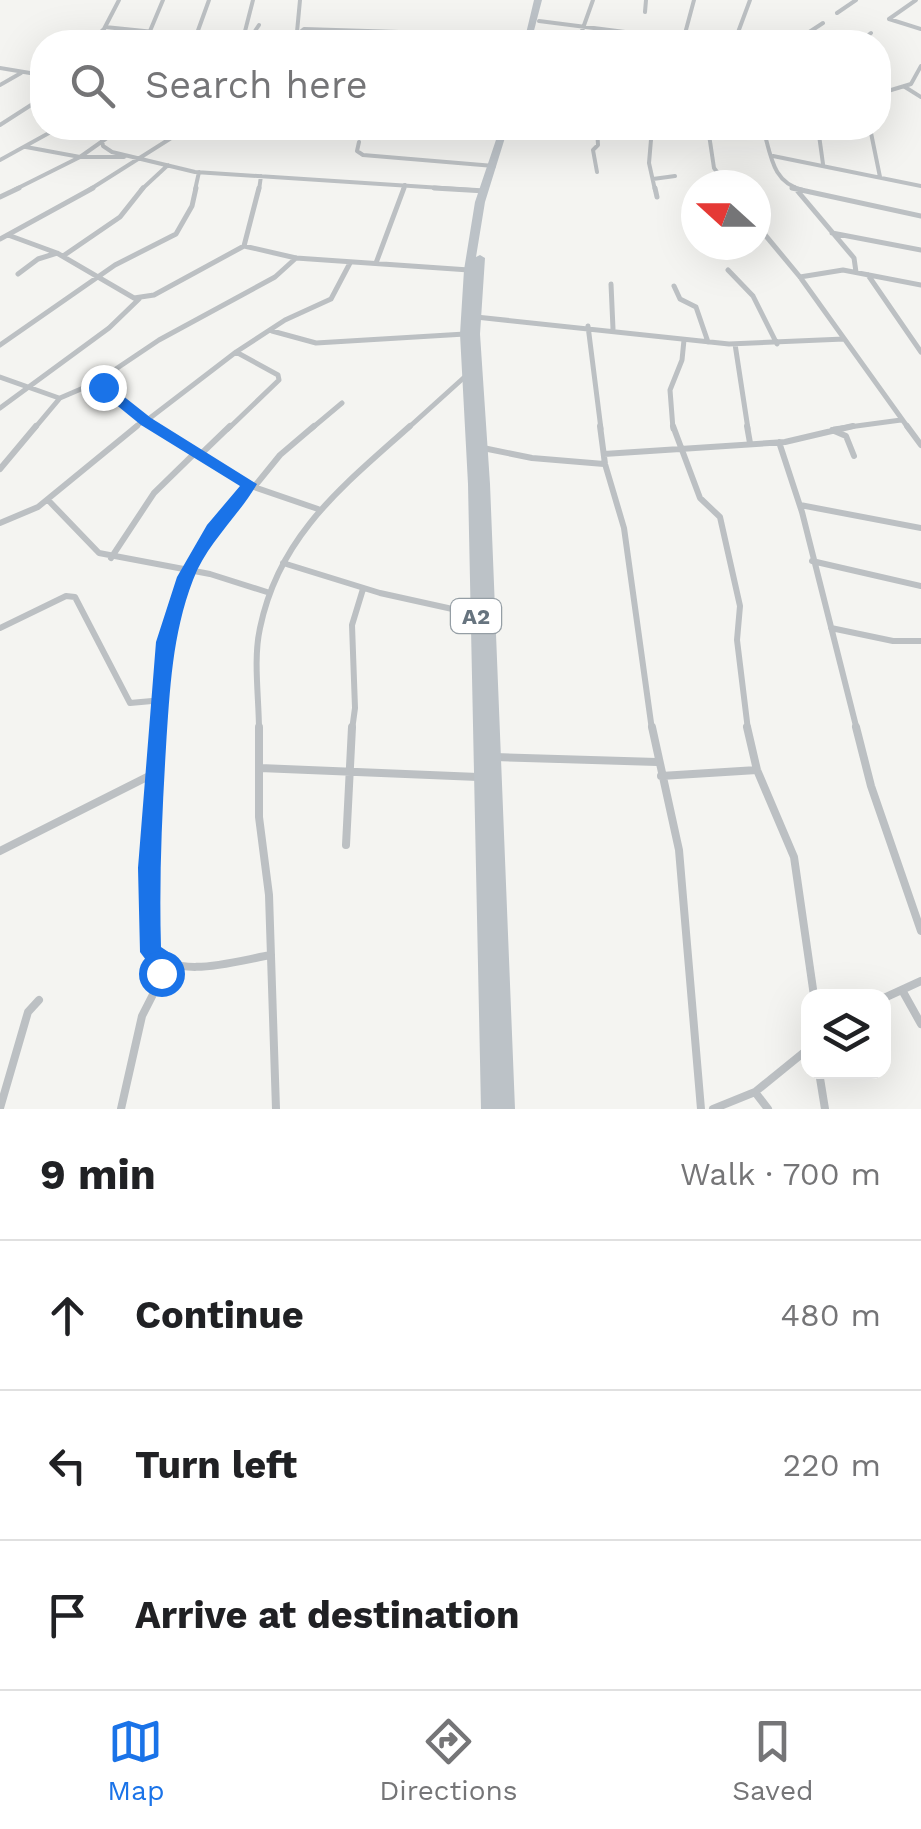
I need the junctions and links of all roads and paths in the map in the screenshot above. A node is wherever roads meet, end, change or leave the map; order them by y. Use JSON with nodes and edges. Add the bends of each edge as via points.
{"nodes":[{"id":1,"x":119,"y":0,"type":"edge"},
{"id":2,"x":163,"y":0,"type":"edge"},
{"id":3,"x":208,"y":0,"type":"edge"},
{"id":4,"x":253,"y":0,"type":"edge"},
{"id":5,"x":300,"y":0,"type":"edge"},
{"id":6,"x":541,"y":0,"type":"edge"},
{"id":7,"x":593,"y":0,"type":"edge"},
{"id":8,"x":646,"y":0,"type":"edge"},
{"id":9,"x":694,"y":0,"type":"edge"},
{"id":10,"x":750,"y":0,"type":"edge"},
{"id":11,"x":856,"y":0,"type":"edge"},
{"id":12,"x":916,"y":0,"type":"edge"},
{"id":13,"x":645,"y":12,"type":"dead end"},
{"id":14,"x":838,"y":12,"type":"dead end"},
{"id":15,"x":540,"y":22,"type":"junction"},
{"id":16,"x":823,"y":23,"type":"dead end"},
{"id":17,"x":259,"y":25,"type":"dead end"},
{"id":18,"x":105,"y":27,"type":"junction"},
{"id":19,"x":584,"y":27,"type":"junction"},
{"id":20,"x":921,"y":29,"type":"edge"},
{"id":21,"x":102,"y":30,"type":"edge"},
{"id":22,"x":139,"y":30,"type":"edge"},
{"id":23,"x":150,"y":30,"type":"edge"},
{"id":24,"x":198,"y":30,"type":"edge"},
{"id":25,"x":246,"y":30,"type":"edge"},
{"id":26,"x":255,"y":30,"type":"edge"},
{"id":27,"x":297,"y":30,"type":"edge"},
{"id":28,"x":300,"y":30,"type":"edge"},
{"id":29,"x":342,"y":30,"type":"edge"},
{"id":30,"x":533,"y":30,"type":"edge"},
{"id":31,"x":536,"y":30,"type":"edge"},
{"id":32,"x":583,"y":30,"type":"edge"},
{"id":33,"x":605,"y":30,"type":"edge"},
{"id":34,"x":687,"y":30,"type":"edge"},
{"id":35,"x":740,"y":30,"type":"edge"},
{"id":36,"x":812,"y":30,"type":"edge"},
{"id":37,"x":921,"y":66,"type":"edge"},
{"id":38,"x":0,"y":68,"type":"edge"},
{"id":39,"x":23,"y":72,"type":"junction"},
{"id":40,"x":30,"y":73,"type":"edge"},
{"id":41,"x":0,"y":85,"type":"edge"},
{"id":42,"x":905,"y":87,"type":"junction"},
{"id":43,"x":891,"y":91,"type":"edge"},
{"id":44,"x":921,"y":97,"type":"edge"},
{"id":45,"x":30,"y":105,"type":"edge"},
{"id":46,"x":0,"y":124,"type":"edge"},
{"id":47,"x":38,"y":140,"type":"edge"},
{"id":48,"x":102,"y":140,"type":"joint"},
{"id":49,"x":169,"y":140,"type":"edge"},
{"id":50,"x":504,"y":140,"type":"edge"},
{"id":51,"x":506,"y":140,"type":"edge"},
{"id":52,"x":598,"y":140,"type":"edge"},
{"id":53,"x":651,"y":140,"type":"edge"},
{"id":54,"x":710,"y":140,"type":"edge"},
{"id":55,"x":767,"y":140,"type":"edge"},
{"id":56,"x":820,"y":140,"type":"edge"},
{"id":57,"x":872,"y":140,"type":"edge"},
{"id":58,"x":359,"y":142,"type":"dead end"},
{"id":59,"x":26,"y":147,"type":"junction"},
{"id":60,"x":128,"y":156,"type":"junction"},
{"id":61,"x":773,"y":156,"type":"junction"},
{"id":62,"x":80,"y":157,"type":"junction"},
{"id":63,"x":143,"y":158,"type":"junction"},
{"id":64,"x":0,"y":160,"type":"edge"},
{"id":65,"x":824,"y":164,"type":"junction"},
{"id":66,"x":168,"y":165,"type":"junction"},
{"id":67,"x":494,"y":166,"type":"junction"},
{"id":68,"x":716,"y":170,"type":"edge"},
{"id":69,"x":199,"y":172,"type":"junction"},
{"id":70,"x":597,"y":172,"type":"dead end"},
{"id":71,"x":261,"y":176,"type":"junction"},
{"id":72,"x":675,"y":176,"type":"dead end"},
{"id":73,"x":880,"y":177,"type":"junction"},
{"id":74,"x":652,"y":179,"type":"junction"},
{"id":75,"x":405,"y":185,"type":"junction"},
{"id":76,"x":921,"y":186,"type":"edge"},
{"id":77,"x":795,"y":188,"type":"junction"},
{"id":78,"x":485,"y":191,"type":"junction"},
{"id":79,"x":658,"y":197,"type":"dead end"},
{"id":80,"x":0,"y":198,"type":"edge"},
{"id":81,"x":921,"y":216,"type":"edge"},
{"id":82,"x":832,"y":233,"type":"junction"},
{"id":83,"x":7,"y":234,"type":"junction"},
{"id":84,"x":0,"y":239,"type":"edge"},
{"id":85,"x":771,"y":242,"type":"edge"},
{"id":86,"x":244,"y":246,"type":"junction"},
{"id":87,"x":921,"y":250,"type":"edge"},
{"id":88,"x":60,"y":254,"type":"junction"},
{"id":89,"x":296,"y":258,"type":"junction"},
{"id":90,"x":350,"y":262,"type":"junction"},
{"id":91,"x":376,"y":263,"type":"junction"},
{"id":92,"x":469,"y":270,"type":"junction"},
{"id":93,"x":728,"y":270,"type":"dead end"},
{"id":94,"x":856,"y":272,"type":"junction"},
{"id":95,"x":18,"y":274,"type":"dead end"},
{"id":96,"x":868,"y":274,"type":"junction"},
{"id":97,"x":800,"y":276,"type":"junction"},
{"id":98,"x":96,"y":277,"type":"junction"},
{"id":99,"x":611,"y":284,"type":"dead end"},
{"id":100,"x":921,"y":284,"type":"edge"},
{"id":101,"x":674,"y":286,"type":"dead end"},
{"id":102,"x":139,"y":299,"type":"junction"},
{"id":103,"x":474,"y":317,"type":"junction"},
{"id":104,"x":588,"y":326,"type":"junction"},
{"id":105,"x":613,"y":329,"type":"junction"},
{"id":106,"x":271,"y":330,"type":"junction"},
{"id":107,"x":466,"y":334,"type":"junction"},
{"id":108,"x":844,"y":339,"type":"junction"},
{"id":109,"x":684,"y":340,"type":"junction"},
{"id":110,"x":708,"y":342,"type":"junction"},
{"id":111,"x":735,"y":344,"type":"junction"},
{"id":112,"x":777,"y":344,"type":"junction"},
{"id":113,"x":0,"y":346,"type":"edge"},
{"id":114,"x":236,"y":352,"type":"junction"},
{"id":115,"x":921,"y":352,"type":"edge"},
{"id":116,"x":469,"y":373,"type":"junction"},
{"id":117,"x":0,"y":377,"type":"edge"},
{"id":118,"x":95,"y":383,"type":"junction"},
{"id":119,"x":24,"y":386,"type":"junction"},
{"id":120,"x":60,"y":398,"type":"junction"},
{"id":121,"x":342,"y":402,"type":"dead end"},
{"id":122,"x":0,"y":408,"type":"edge"},
{"id":123,"x":901,"y":420,"type":"junction"},
{"id":124,"x":145,"y":421,"type":"junction"},
{"id":125,"x":831,"y":429,"type":"junction"},
{"id":126,"x":779,"y":442,"type":"junction"},
{"id":127,"x":750,"y":443,"type":"junction"},
{"id":128,"x":921,"y":445,"type":"edge"},
{"id":129,"x":482,"y":448,"type":"junction"},
{"id":130,"x":682,"y":448,"type":"junction"},
{"id":131,"x":199,"y":452,"type":"junction"},
{"id":132,"x":854,"y":456,"type":"dead end"},
{"id":133,"x":604,"y":459,"type":"junction"},
{"id":134,"x":0,"y":470,"type":"edge"},
{"id":135,"x":251,"y":486,"type":"junction"},
{"id":136,"x":48,"y":500,"type":"junction"},
{"id":137,"x":799,"y":505,"type":"junction"},
{"id":138,"x":318,"y":508,"type":"junction"},
{"id":139,"x":0,"y":523,"type":"edge"},
{"id":140,"x":921,"y":528,"type":"edge"},
{"id":141,"x":110,"y":558,"type":"junction"},
{"id":142,"x":812,"y":562,"type":"junction"},
{"id":143,"x":284,"y":563,"type":"junction"},
{"id":144,"x":190,"y":570,"type":"junction"},
{"id":145,"x":921,"y":586,"type":"edge"},
{"id":146,"x":363,"y":588,"type":"junction"},
{"id":147,"x":270,"y":593,"type":"junction"},
{"id":148,"x":476,"y":614,"type":"junction"},
{"id":149,"x":0,"y":628,"type":"edge"},
{"id":150,"x":830,"y":628,"type":"junction"},
{"id":151,"x":921,"y":642,"type":"edge"},
{"id":152,"x":163,"y":700,"type":"junction"},
{"id":153,"x":494,"y":756,"type":"junction"},
{"id":154,"x":658,"y":762,"type":"junction"},
{"id":155,"x":260,"y":768,"type":"junction"},
{"id":156,"x":350,"y":770,"type":"junction"},
{"id":157,"x":757,"y":770,"type":"junction"},
{"id":158,"x":155,"y":773,"type":"junction"},
{"id":159,"x":661,"y":776,"type":"junction"},
{"id":160,"x":482,"y":777,"type":"junction"},
{"id":161,"x":346,"y":845,"type":"dead end"},
{"id":162,"x":0,"y":851,"type":"edge"},
{"id":163,"x":921,"y":931,"type":"edge"},
{"id":164,"x":271,"y":955,"type":"junction"},
{"id":165,"x":168,"y":964,"type":"junction"},
{"id":166,"x":921,"y":981,"type":"edge"},
{"id":167,"x":813,"y":989,"type":"edge"},
{"id":168,"x":902,"y":990,"type":"junction"},
{"id":169,"x":891,"y":995,"type":"edge"},
{"id":170,"x":39,"y":1000,"type":"dead end"},
{"id":171,"x":921,"y":1024,"type":"edge"},
{"id":172,"x":801,"y":1055,"type":"edge"},
{"id":173,"x":820,"y":1079,"type":"edge"},
{"id":174,"x":755,"y":1092,"type":"junction"},
{"id":175,"x":0,"y":1108,"type":"edge"},
{"id":176,"x":121,"y":1109,"type":"edge"},
{"id":177,"x":276,"y":1109,"type":"edge"},
{"id":178,"x":490,"y":1109,"type":"edge"},
{"id":179,"x":506,"y":1109,"type":"edge"},
{"id":180,"x":700,"y":1109,"type":"edge"},
{"id":181,"x":713,"y":1109,"type":"edge"},
{"id":182,"x":768,"y":1109,"type":"edge"},
{"id":183,"x":826,"y":1109,"type":"edge"}],
"edges":[{"from":1,"to":18,"type":"street"},
{"from":2,"to":23,"type":"street"},
{"from":3,"to":24,"type":"street"},
{"from":4,"to":25,"type":"street"},
{"from":5,"to":27,"type":"street"},
{"from":6,"to":15,"type":"highway"},
{"from":6,"to":30,"type":"highway"},
{"from":7,"to":19,"type":"street"},
{"from":8,"to":13,"type":"street"},
{"from":9,"to":34,"type":"street"},
{"from":10,"to":35,"type":"street"},
{"from":11,"to":14,"type":"street"},
{"from":12,"to":20,"type":"street","via":[[889,19]]},
{"from":15,"to":19,"type":"street"},
{"from":15,"to":31,"type":"highway"},
{"from":16,"to":36,"type":"street"},
{"from":17,"to":26,"type":"street"},
{"from":18,"to":21,"type":"street"},
{"from":18,"to":22,"type":"street"},
{"from":19,"to":32,"type":"street"},
{"from":19,"to":33,"type":"street"},
{"from":28,"to":29,"type":"street"},
{"from":37,"to":42,"type":"street"},
{"from":38,"to":39,"type":"street"},
{"from":39,"to":40,"type":"street"},
{"from":39,"to":41,"type":"street"},
{"from":42,"to":43,"type":"street"},
{"from":42,"to":44,"type":"street"},
{"from":45,"to":46,"type":"street"},
{"from":47,"to":59,"type":"street"},
{"from":48,"to":60,"type":"street","via":[[106,149]]},
{"from":48,"to":62,"type":"street"},
{"from":49,"to":63,"type":"street"},
{"from":50,"to":67,"type":"highway","number":"A2"},
{"from":51,"to":103,"type":"highway","number":"A2","via":[[488,203]]},
{"from":52,"to":70,"type":"street"},
{"from":53,"to":74,"type":"street"},
{"from":54,"to":68,"type":"street"},
{"from":55,"to":61,"type":"street"},
{"from":56,"to":65,"type":"street"},
{"from":57,"to":73,"type":"street"},
{"from":58,"to":67,"type":"street","via":[[363,155]]},
{"from":59,"to":62,"type":"street"},
{"from":59,"to":64,"type":"street"},
{"from":60,"to":62,"type":"street"},
{"from":60,"to":63,"type":"street"},
{"from":61,"to":65,"type":"street"},
{"from":61,"to":77,"type":"street","via":[[780,178]]},
{"from":62,"to":80,"type":"street"},
{"from":63,"to":66,"type":"street"},
{"from":63,"to":83,"type":"street"},
{"from":65,"to":73,"type":"street"},
{"from":66,"to":69,"type":"street"},
{"from":66,"to":88,"type":"street","via":[[120,217]]},
{"from":67,"to":78,"type":"highway","number":"A2"},
{"from":69,"to":71,"type":"street"},
{"from":69,"to":98,"type":"street","via":[[180,231]]},
{"from":71,"to":75,"type":"street"},
{"from":71,"to":86,"type":"street"},
{"from":72,"to":74,"type":"street"},
{"from":73,"to":76,"type":"street"},
{"from":74,"to":79,"type":"street"},
{"from":75,"to":78,"type":"street"},
{"from":75,"to":91,"type":"street"},
{"from":77,"to":81,"type":"street"},
{"from":77,"to":82,"type":"street"},
{"from":78,"to":92,"type":"highway","number":"A2"},
{"from":82,"to":87,"type":"street"},
{"from":82,"to":94,"type":"street","via":[[857,263]]},
{"from":83,"to":84,"type":"street"},
{"from":83,"to":88,"type":"street"},
{"from":85,"to":97,"type":"street"},
{"from":86,"to":89,"type":"street"},
{"from":86,"to":102,"type":"street"},
{"from":88,"to":95,"type":"street"},
{"from":88,"to":98,"type":"street"},
{"from":89,"to":90,"type":"street"},
{"from":89,"to":118,"type":"street","via":[[275,277]]},
{"from":90,"to":91,"type":"street"},
{"from":90,"to":106,"type":"street","via":[[333,298]]},
{"from":91,"to":92,"type":"street"},
{"from":92,"to":107,"type":"highway","number":"A2"},
{"from":93,"to":112,"type":"street","via":[[753,296]]},
{"from":94,"to":96,"type":"street"},
{"from":94,"to":97,"type":"street"},
{"from":96,"to":100,"type":"street"},
{"from":96,"to":115,"type":"street"},
{"from":97,"to":108,"type":"street"},
{"from":98,"to":102,"type":"street"},
{"from":98,"to":113,"type":"street"},
{"from":99,"to":105,"type":"street"},
{"from":101,"to":110,"type":"street","via":[[680,300],[696,307]]},
{"from":102,"to":119,"type":"street"},
{"from":103,"to":104,"type":"street"},
{"from":103,"to":129,"type":"highway","number":"A2"},
{"from":104,"to":105,"type":"street"},
{"from":104,"to":133,"type":"street"},
{"from":105,"to":109,"type":"street"},
{"from":106,"to":107,"type":"street","via":[[316,342]]},
{"from":106,"to":114,"type":"street"},
{"from":107,"to":116,"type":"highway","number":"A2"},
{"from":108,"to":112,"type":"street"},
{"from":108,"to":123,"type":"street"},
{"from":109,"to":110,"type":"street"},
{"from":109,"to":130,"type":"street","via":[[670,398]]},
{"from":110,"to":111,"type":"street"},
{"from":111,"to":112,"type":"street"},
{"from":111,"to":127,"type":"street"},
{"from":114,"to":124,"type":"street"},
{"from":114,"to":131,"type":"street","via":[[279,380]]},
{"from":116,"to":138,"type":"street"},
{"from":116,"to":148,"type":"highway","number":"A2"},
{"from":117,"to":119,"type":"street"},
{"from":118,"to":120,"type":"street"},
{"from":118,"to":124,"type":"street"},
{"from":119,"to":120,"type":"street"},
{"from":119,"to":122,"type":"street"},
{"from":120,"to":134,"type":"street"},
{"from":121,"to":135,"type":"street"},
{"from":123,"to":125,"type":"street"},
{"from":123,"to":128,"type":"street"},
{"from":124,"to":131,"type":"street"},
{"from":124,"to":136,"type":"street"},
{"from":125,"to":126,"type":"street"},
{"from":125,"to":132,"type":"street","via":[[846,436]]},
{"from":126,"to":127,"type":"street"},
{"from":126,"to":137,"type":"street"},
{"from":127,"to":130,"type":"street"},
{"from":129,"to":133,"type":"street","via":[[532,458]]},
{"from":129,"to":153,"type":"highway","number":"A2"},
{"from":130,"to":133,"type":"street"},
{"from":130,"to":157,"type":"street","via":[[700,498],[720,516],[740,606],[742,696]]},
{"from":131,"to":135,"type":"street"},
{"from":131,"to":141,"type":"street","via":[[154,493]]},
{"from":133,"to":154,"type":"street","via":[[624,528]]},
{"from":135,"to":138,"type":"street"},
{"from":135,"to":144,"type":"street","via":[[212,529]]},
{"from":136,"to":139,"type":"street"},
{"from":136,"to":141,"type":"street"},
{"from":137,"to":140,"type":"street"},
{"from":137,"to":142,"type":"street"},
{"from":138,"to":143,"type":"street"},
{"from":141,"to":144,"type":"street"},
{"from":142,"to":145,"type":"street"},
{"from":142,"to":150,"type":"street"},
{"from":143,"to":146,"type":"street"},
{"from":143,"to":147,"type":"street"},
{"from":144,"to":147,"type":"street"},
{"from":144,"to":152,"type":"street","via":[[164,642]]},
{"from":146,"to":148,"type":"street"},
{"from":146,"to":156,"type":"street","via":[[352,624]]},
{"from":147,"to":155,"type":"street","via":[[257,656]]},
{"from":148,"to":160,"type":"highway","number":"A2"},
{"from":149,"to":152,"type":"street","via":[[75,597],[130,703]]},
{"from":150,"to":151,"type":"street"},
{"from":150,"to":163,"type":"street","via":[[871,786]]},
{"from":152,"to":158,"type":"street"},
{"from":153,"to":154,"type":"street"},
{"from":153,"to":179,"type":"highway","number":"A2"},
{"from":154,"to":159,"type":"street"},
{"from":155,"to":156,"type":"street"},
{"from":155,"to":164,"type":"street"},
{"from":156,"to":160,"type":"street"},
{"from":156,"to":161,"type":"street"},
{"from":157,"to":159,"type":"street"},
{"from":157,"to":167,"type":"street","via":[[794,857]]},
{"from":158,"to":162,"type":"street"},
{"from":158,"to":165,"type":"street","via":[[148,840],[151,952]]},
{"from":159,"to":180,"type":"street","via":[[679,850]]},
{"from":160,"to":178,"type":"highway","number":"A2"},
{"from":164,"to":165,"type":"street"},
{"from":164,"to":177,"type":"street"},
{"from":165,"to":176,"type":"street","via":[[140,1018]]},
{"from":166,"to":168,"type":"street"},
{"from":168,"to":169,"type":"street"},
{"from":168,"to":171,"type":"street"},
{"from":170,"to":175,"type":"street","via":[[28,1012]]},
{"from":172,"to":174,"type":"street"},
{"from":173,"to":183,"type":"street"},
{"from":174,"to":181,"type":"street"},
{"from":174,"to":182,"type":"street"}]}
